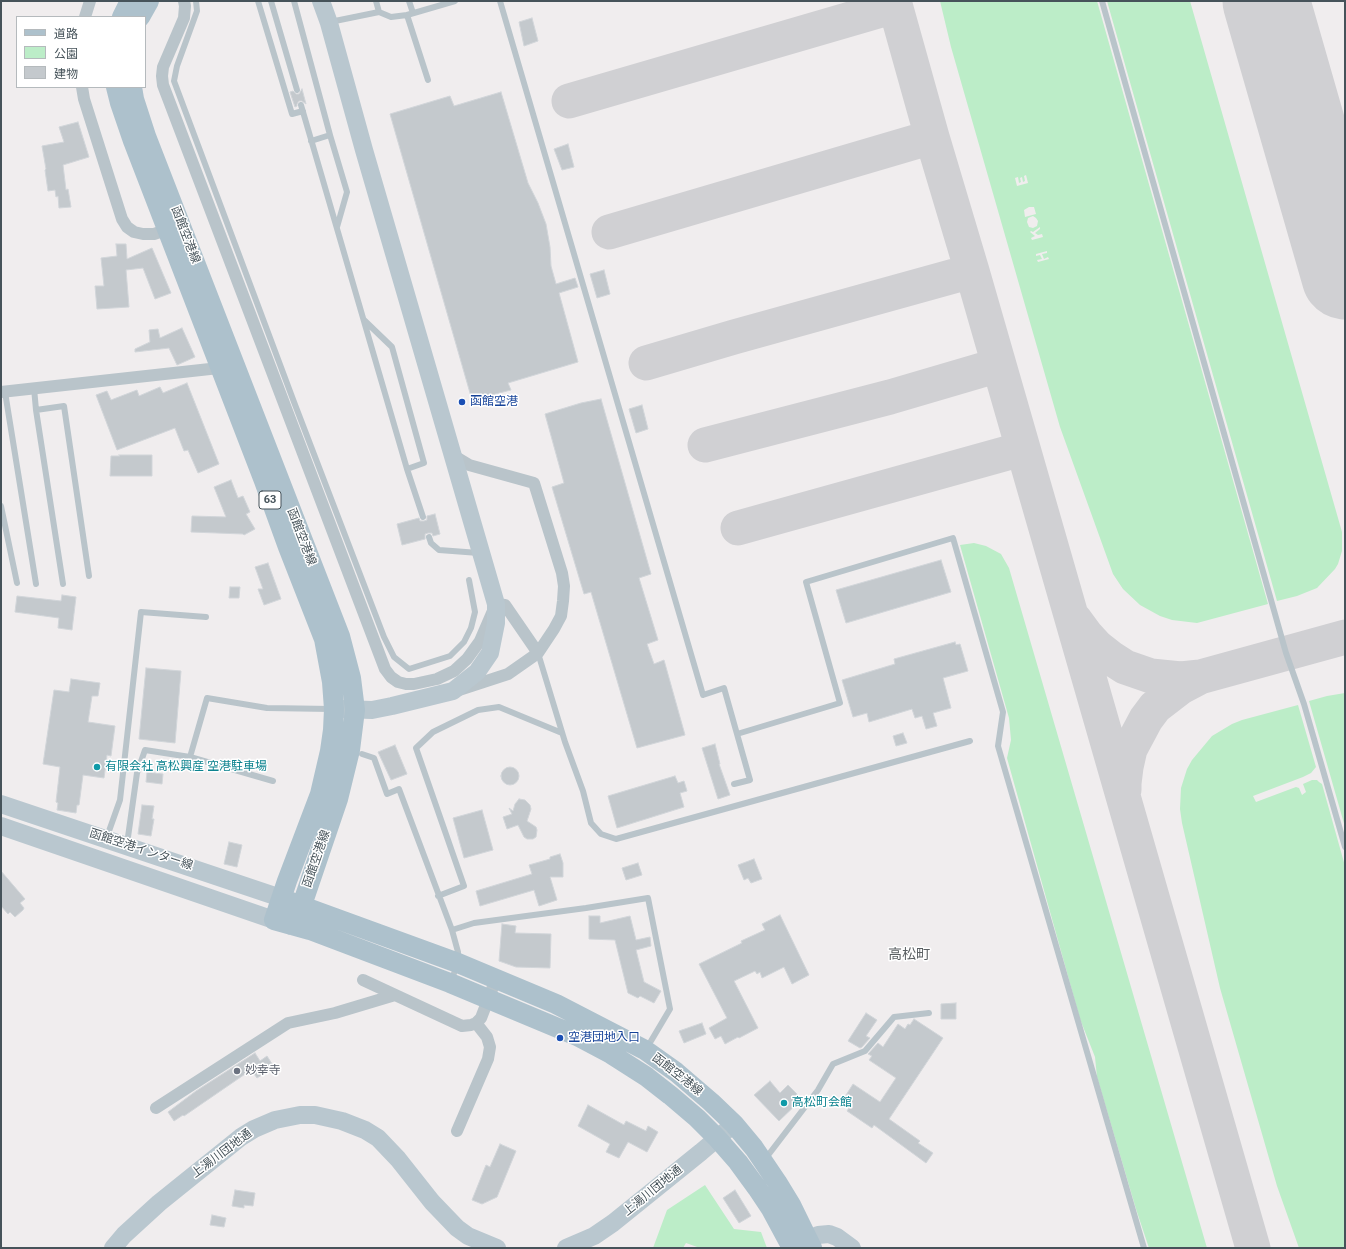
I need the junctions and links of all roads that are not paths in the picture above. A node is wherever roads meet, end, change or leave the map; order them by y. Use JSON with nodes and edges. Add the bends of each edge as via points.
{"nodes":[{"id":1,"x":90,"y":1,"type":"edge"},
{"id":2,"x":130,"y":1,"type":"edge"},
{"id":3,"x":149,"y":1,"type":"edge"},
{"id":4,"x":184,"y":1,"type":"edge"},
{"id":5,"x":196,"y":1,"type":"edge"},
{"id":6,"x":258,"y":1,"type":"edge"},
{"id":7,"x":271,"y":1,"type":"edge"},
{"id":8,"x":294,"y":1,"type":"edge"},
{"id":9,"x":321,"y":1,"type":"edge"},
{"id":10,"x":376,"y":1,"type":"edge"},
{"id":11,"x":410,"y":1,"type":"edge"},
{"id":12,"x":455,"y":1,"type":"edge"},
{"id":13,"x":500,"y":1,"type":"edge"},
{"id":14,"x":1102,"y":1,"type":"edge"},
{"id":15,"x":379,"y":12,"type":"junction"},
{"id":16,"x":410,"y":14,"type":"junction"},
{"id":17,"x":85,"y":16,"type":"edge"},
{"id":18,"x":122,"y":16,"type":"edge"},
{"id":19,"x":141,"y":16,"type":"edge"},
{"id":20,"x":329,"y":23,"type":"junction"},
{"id":21,"x":428,"y":80,"type":"dead end"},
{"id":22,"x":82,"y":88,"type":"edge"},
{"id":23,"x":116,"y":88,"type":"edge"},
{"id":24,"x":132,"y":88,"type":"edge"},
{"id":25,"x":297,"y":90,"type":"dead end"},
{"id":26,"x":330,"y":135,"type":"junction"},
{"id":27,"x":311,"y":141,"type":"junction"},
{"id":28,"x":174,"y":228,"type":"junction"},
{"id":29,"x":337,"y":228,"type":"junction"},
{"id":30,"x":362,"y":318,"type":"junction"},
{"id":31,"x":219,"y":368,"type":"junction"},
{"id":32,"x":34,"y":388,"type":"junction"},
{"id":33,"x":3,"y":392,"type":"edge"},
{"id":34,"x":36,"y":410,"type":"junction"},
{"id":35,"x":454,"y":456,"type":"junction"},
{"id":36,"x":406,"y":469,"type":"junction"},
{"id":37,"x":1,"y":506,"type":"edge"},
{"id":38,"x":423,"y":517,"type":"dead end"},
{"id":39,"x":429,"y":537,"type":"dead end"},
{"id":40,"x":481,"y":554,"type":"junction"},
{"id":41,"x":89,"y":576,"type":"dead end"},
{"id":42,"x":469,"y":580,"type":"dead end"},
{"id":43,"x":17,"y":583,"type":"dead end"},
{"id":44,"x":36,"y":584,"type":"dead end"},
{"id":45,"x":63,"y":584,"type":"dead end"},
{"id":46,"x":496,"y":604,"type":"junction"},
{"id":47,"x":206,"y":617,"type":"dead end"},
{"id":48,"x":538,"y":653,"type":"junction"},
{"id":49,"x":454,"y":691,"type":"junction"},
{"id":50,"x":334,"y":709,"type":"junction"},
{"id":51,"x":355,"y":710,"type":"junction"},
{"id":52,"x":562,"y":733,"type":"junction"},
{"id":53,"x":736,"y":734,"type":"junction"},
{"id":54,"x":970,"y":741,"type":"dead end"},
{"id":55,"x":362,"y":754,"type":"dead end"},
{"id":56,"x":190,"y":757,"type":"junction"},
{"id":57,"x":273,"y":781,"type":"dead end"},
{"id":58,"x":734,"y":784,"type":"dead end"},
{"id":59,"x":1,"y":804,"type":"edge"},
{"id":60,"x":1,"y":826,"type":"edge"},
{"id":61,"x":109,"y":830,"type":"dead end"},
{"id":62,"x":128,"y":837,"type":"dead end"},
{"id":63,"x":1345,"y":848,"type":"edge"},
{"id":64,"x":438,"y":896,"type":"junction"},
{"id":65,"x":281,"y":898,"type":"junction"},
{"id":66,"x":302,"y":905,"type":"junction"},
{"id":67,"x":282,"y":923,"type":"junction"},
{"id":68,"x":452,"y":930,"type":"junction"},
{"id":69,"x":458,"y":962,"type":"junction"},
{"id":70,"x":496,"y":979,"type":"junction"},
{"id":71,"x":363,"y":980,"type":"dead end"},
{"id":72,"x":450,"y":983,"type":"junction"},
{"id":73,"x":395,"y":995,"type":"junction"},
{"id":74,"x":489,"y":999,"type":"junction"},
{"id":75,"x":929,"y":1013,"type":"dead end"},
{"id":76,"x":476,"y":1023,"type":"junction"},
{"id":77,"x":651,"y":1041,"type":"dead end"},
{"id":78,"x":156,"y":1108,"type":"dead end"},
{"id":79,"x":734,"y":1124,"type":"junction"},
{"id":80,"x":457,"y":1131,"type":"dead end"},
{"id":81,"x":717,"y":1138,"type":"junction"},
{"id":82,"x":769,"y":1154,"type":"dead end"},
{"id":83,"x":815,"y":1241,"type":"edge"},
{"id":84,"x":113,"y":1248,"type":"edge"},
{"id":85,"x":497,"y":1248,"type":"edge"},
{"id":86,"x":566,"y":1248,"type":"edge"},
{"id":87,"x":792,"y":1248,"type":"edge"},
{"id":88,"x":852,"y":1248,"type":"edge"},
{"id":89,"x":1144,"y":1248,"type":"edge"}],
"edges":[{"from":1,"to":17,"type":"street"},
{"from":2,"to":18,"type":"main road"},
{"from":3,"to":19,"type":"main road"},
{"from":4,"to":46,"type":"street","via":[[184,18],[163,67],[163,85],[385,669],[398,682],[406,684],[436,679],[454,671],[468,659],[480,641]]},
{"from":5,"to":42,"type":"lane","via":[[197,11],[174,81],[294,402],[384,637],[394,657],[409,669],[450,656],[464,642],[475,612]]},
{"from":6,"to":27,"type":"lane","via":[[292,114],[302,108]]},
{"from":7,"to":25,"type":"lane"},
{"from":8,"to":26,"type":"lane"},
{"from":9,"to":20,"type":"street"},
{"from":10,"to":15,"type":"lane"},
{"from":11,"to":16,"type":"lane"},
{"from":12,"to":16,"type":"lane"},
{"from":13,"to":53,"type":"lane","via":[[703,695],[724,688]]},
{"from":14,"to":63,"type":"lane","via":[[1286,653],[1304,704]]},
{"from":15,"to":16,"type":"lane","via":[[391,17]]},
{"from":15,"to":20,"type":"lane"},
{"from":16,"to":21,"type":"lane"},
{"from":20,"to":35,"type":"street"},
{"from":22,"to":28,"type":"street","via":[[122,219],[127,227],[143,234],[154,234]]},
{"from":23,"to":28,"type":"main road","name":"函館空港線","number":"63","via":[[133,141]]},
{"from":24,"to":28,"type":"main road","name":"函館空港線","number":"63"},
{"from":26,"to":27,"type":"lane"},
{"from":26,"to":29,"type":"lane","via":[[347,192]]},
{"from":27,"to":29,"type":"lane"},
{"from":28,"to":31,"type":"main road","name":"函館空港線","number":"63"},
{"from":28,"to":51,"type":"main road","name":"函館空港線","number":"63","via":[[340,636],[352,678]]},
{"from":29,"to":30,"type":"lane"},
{"from":30,"to":36,"type":"lane"},
{"from":30,"to":36,"type":"lane","via":[[392,347],[424,463]]},
{"from":31,"to":32,"type":"street"},
{"from":31,"to":50,"type":"main road","name":"函館空港線","number":"63","via":[[324,639]]},
{"from":32,"to":33,"type":"street"},
{"from":32,"to":34,"type":"lane"},
{"from":33,"to":44,"type":"lane"},
{"from":34,"to":41,"type":"lane","via":[[64,406]]},
{"from":34,"to":45,"type":"lane"},
{"from":35,"to":40,"type":"street"},
{"from":35,"to":48,"type":"street","via":[[469,466],[534,482],[564,586],[560,616]]},
{"from":36,"to":38,"type":"lane"},
{"from":37,"to":43,"type":"lane"},
{"from":39,"to":40,"type":"lane","via":[[431,543],[439,550]]},
{"from":40,"to":46,"type":"street"},
{"from":46,"to":48,"type":"street","via":[[505,605]]},
{"from":46,"to":49,"type":"street","via":[[496,624],[490,653],[477,672]]},
{"from":47,"to":61,"type":"lane","via":[[141,612],[120,800]]},
{"from":48,"to":49,"type":"street","via":[[508,674]]},
{"from":48,"to":52,"type":"lane"},
{"from":49,"to":51,"type":"street","via":[[372,710]]},
{"from":50,"to":51,"type":"street"},
{"from":50,"to":56,"type":"lane","via":[[267,708],[206,698]]},
{"from":50,"to":65,"type":"main road","name":"函館空港線","number":"63","via":[[330,751],[320,794]]},
{"from":51,"to":66,"type":"main road","name":"函館空港線","number":"63","via":[[350,750],[338,799]]},
{"from":52,"to":54,"type":"lane","via":[[583,791],[591,823],[601,834],[616,839]]},
{"from":52,"to":64,"type":"lane","via":[[499,707],[478,710],[433,732],[416,748],[464,886]]},
{"from":53,"to":58,"type":"lane","via":[[750,780]]},
{"from":53,"to":89,"type":"lane","via":[[840,704],[806,582],[953,538],[1003,712],[998,746]]},
{"from":55,"to":64,"type":"lane","via":[[374,758],[387,794],[399,790]]},
{"from":56,"to":57,"type":"lane"},
{"from":56,"to":62,"type":"lane","via":[[145,750],[136,774]]},
{"from":59,"to":65,"type":"street","name":"函館空港インター線"},
{"from":60,"to":67,"type":"street","name":"函館空港インター線"},
{"from":64,"to":68,"type":"lane"},
{"from":65,"to":66,"type":"main road","name":"函館空港線"},
{"from":65,"to":67,"type":"main road","name":"函館空港線","number":"63"},
{"from":66,"to":67,"type":"main road","name":"函館空港線","number":"63"},
{"from":66,"to":69,"type":"main road","name":"函館空港線"},
{"from":67,"to":72,"type":"main road","name":"函館空港線","via":[[310,930]]},
{"from":68,"to":69,"type":"lane"},
{"from":68,"to":77,"type":"lane","via":[[474,923],[648,898],[670,1010]]},
{"from":69,"to":70,"type":"main road","name":"函館空港線"},
{"from":69,"to":72,"type":"lane"},
{"from":70,"to":74,"type":"street"},
{"from":70,"to":79,"type":"main road","name":"函館空港線","via":[[556,1004],[645,1050],[676,1072]]},
{"from":71,"to":73,"type":"street"},
{"from":72,"to":74,"type":"main road","name":"函館空港線"},
{"from":73,"to":76,"type":"street","via":[[462,1026]]},
{"from":73,"to":78,"type":"street","via":[[335,1013],[288,1023]]},
{"from":74,"to":76,"type":"street","via":[[481,1018]]},
{"from":74,"to":81,"type":"main road","name":"函館空港線","via":[[576,1036],[610,1054],[670,1095]]},
{"from":75,"to":82,"type":"lane","via":[[894,1017],[865,1051],[833,1064],[818,1090]]},
{"from":76,"to":80,"type":"street","via":[[487,1037],[490,1047],[488,1059]]},
{"from":79,"to":81,"type":"street","name":"上湯川団地通"},
{"from":79,"to":83,"type":"main road","name":"函館空港線","via":[[754,1148]]},
{"from":81,"to":86,"type":"street","name":"上湯川団地通","via":[[613,1223],[594,1236]]},
{"from":81,"to":87,"type":"main road","name":"函館空港線","via":[[757,1188]]},
{"from":83,"to":88,"type":"street","via":[[829,1234]]},
{"from":84,"to":85,"type":"street","name":"上湯川団地通","via":[[159,1203],[241,1137],[275,1120],[315,1115],[342,1121],[378,1138],[457,1228],[468,1236]]}]}
